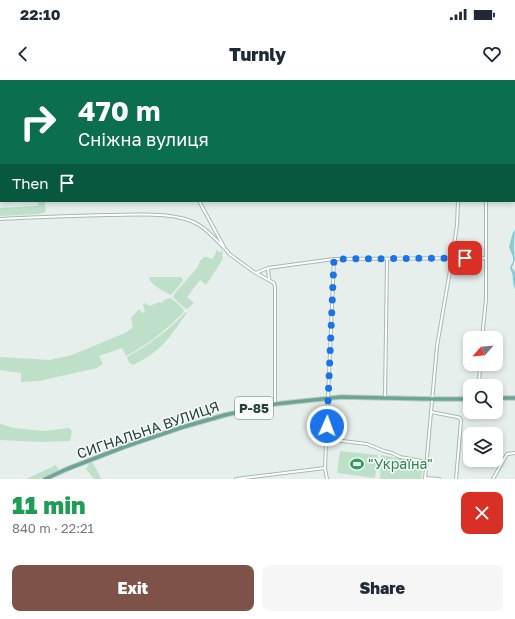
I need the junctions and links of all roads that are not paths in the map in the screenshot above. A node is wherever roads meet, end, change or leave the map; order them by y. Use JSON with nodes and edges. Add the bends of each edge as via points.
{"nodes":[{"id":1,"x":200,"y":202,"type":"edge"},
{"id":2,"x":458,"y":202,"type":"edge"},
{"id":3,"x":486,"y":202,"type":"edge"},
{"id":4,"x":0,"y":219,"type":"edge"},
{"id":5,"x":228,"y":252,"type":"junction"},
{"id":6,"x":486,"y":258,"type":"junction"},
{"id":7,"x":334,"y":259,"type":"junction"},
{"id":8,"x":387,"y":259,"type":"junction"},
{"id":9,"x":452,"y":259,"type":"junction"},
{"id":10,"x":268,"y":268,"type":"junction"},
{"id":11,"x":255,"y":272,"type":"junction"},
{"id":12,"x":269,"y":279,"type":"junction"},
{"id":13,"x":483,"y":331,"type":"edge"},
{"id":14,"x":328,"y":398,"type":"junction"},
{"id":15,"x":385,"y":398,"type":"junction"},
{"id":16,"x":503,"y":398,"type":"edge"},
{"id":17,"x":515,"y":398,"type":"edge"},
{"id":18,"x":432,"y":399,"type":"junction"},
{"id":19,"x":463,"y":399,"type":"edge"},
{"id":20,"x":275,"y":404,"type":"junction"},
{"id":21,"x":431,"y":412,"type":"junction"},
{"id":22,"x":327,"y":437,"type":"junction"},
{"id":23,"x":515,"y":453,"type":"edge"},
{"id":24,"x":426,"y":462,"type":"junction"},
{"id":25,"x":325,"y":468,"type":"junction"},
{"id":26,"x":425,"y":478,"type":"edge"},
{"id":27,"x":45,"y":479,"type":"edge"},
{"id":28,"x":236,"y":479,"type":"edge"},
{"id":29,"x":327,"y":479,"type":"edge"},
{"id":30,"x":439,"y":479,"type":"edge"},
{"id":31,"x":456,"y":479,"type":"edge"},
{"id":32,"x":493,"y":479,"type":"edge"}],
"edges":[{"from":1,"to":5,"type":"street"},
{"from":2,"to":9,"type":"street"},
{"from":3,"to":6,"type":"street"},
{"from":4,"to":5,"type":"street","via":[[147,215],[182,218],[198,225]]},
{"from":5,"to":11,"type":"street"},
{"from":6,"to":9,"type":"street"},
{"from":6,"to":13,"type":"street"},
{"from":7,"to":8,"type":"street"},
{"from":7,"to":10,"type":"street"},
{"from":7,"to":14,"type":"street"},
{"from":8,"to":9,"type":"street"},
{"from":8,"to":15,"type":"street"},
{"from":9,"to":18,"type":"street","via":[[437,346]]},
{"from":10,"to":11,"type":"street"},
{"from":10,"to":12,"type":"street"},
{"from":11,"to":12,"type":"street"},
{"from":12,"to":20,"type":"street","via":[[275,287]]},
{"from":14,"to":15,"type":"main road","name":"СИГНАЛЬНА ВУЛИЦЯ","number":"Р-85"},
{"from":14,"to":20,"type":"main road","name":"СИГНАЛЬНА ВУЛИЦЯ","number":"Р-85"},
{"from":14,"to":22,"type":"street"},
{"from":15,"to":18,"type":"main road","name":"СИГНАЛЬНА ВУЛИЦЯ","number":"Р-85"},
{"from":16,"to":17,"type":"main road"},
{"from":18,"to":19,"type":"main road","name":"СИГНАЛЬНА ВУЛИЦЯ","number":"Р-85"},
{"from":18,"to":21,"type":"street"},
{"from":20,"to":27,"type":"main road","name":"СИГНАЛЬНА ВУЛИЦЯ","number":"Р-85","via":[[176,429]]},
{"from":21,"to":24,"type":"street"},
{"from":21,"to":31,"type":"street","via":[[460,418]]},
{"from":22,"to":24,"type":"street","via":[[367,444],[400,457]]},
{"from":22,"to":25,"type":"street"},
{"from":23,"to":32,"type":"street","via":[[506,454]]},
{"from":24,"to":26,"type":"street"},
{"from":25,"to":28,"type":"street"},
{"from":25,"to":29,"type":"street"},
{"from":26,"to":30,"type":"street"}]}
